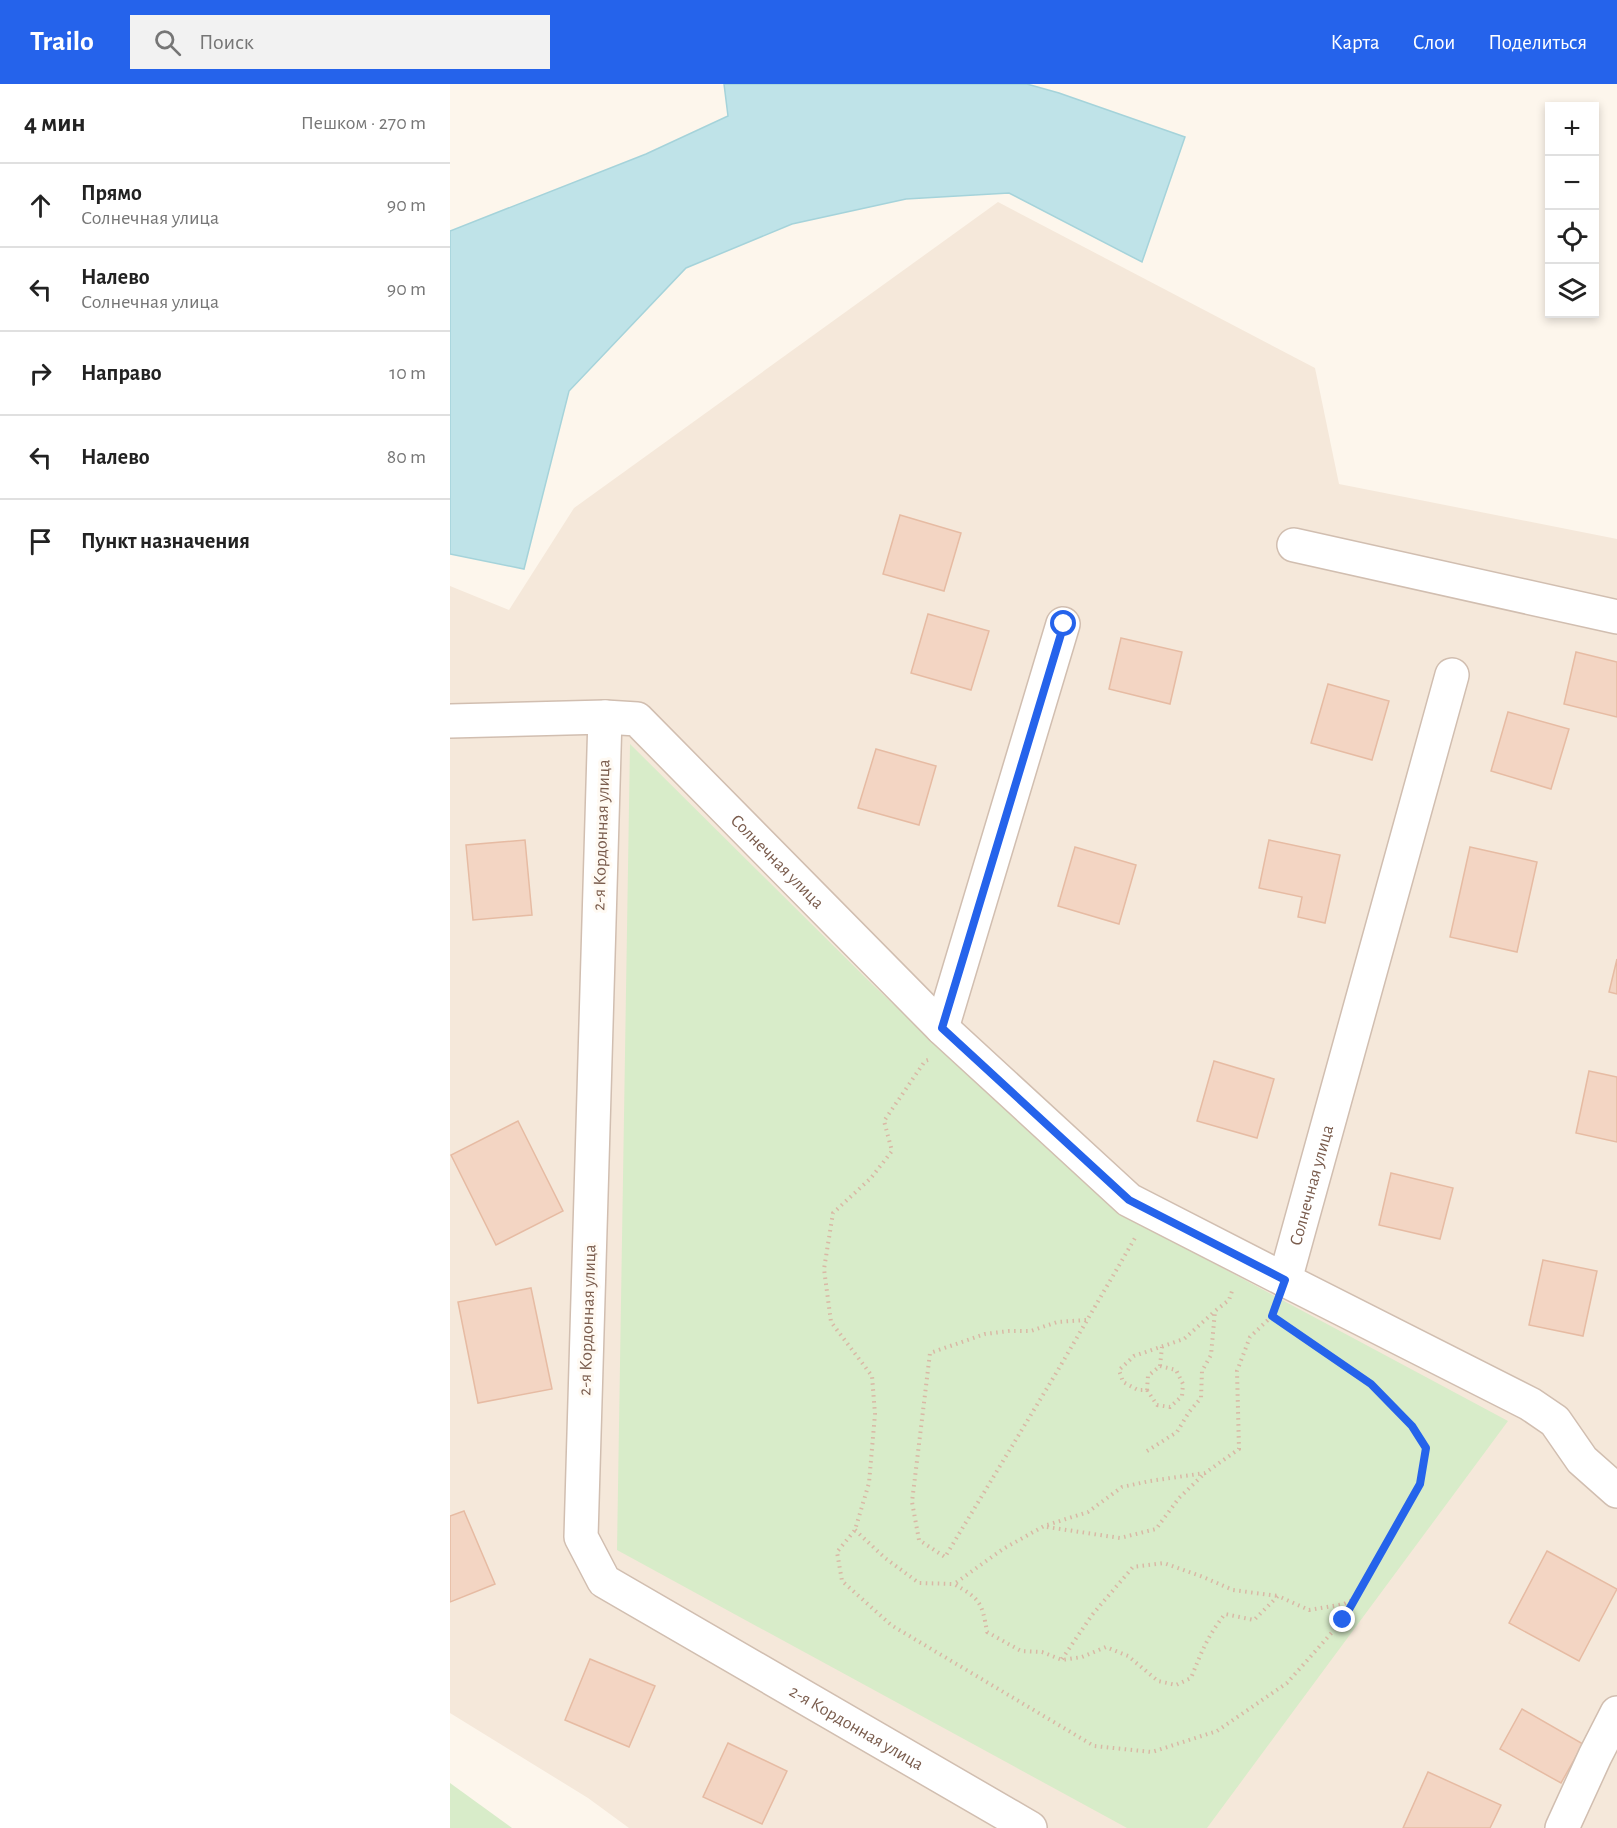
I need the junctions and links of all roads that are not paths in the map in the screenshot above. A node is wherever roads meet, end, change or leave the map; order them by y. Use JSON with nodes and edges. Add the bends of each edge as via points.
{"nodes":[{"id":1,"x":1294,"y":545,"type":"dead end"},
{"id":2,"x":1617,"y":617,"type":"edge"},
{"id":3,"x":1064,"y":624,"type":"dead end"},
{"id":4,"x":1452,"y":675,"type":"dead end"},
{"id":5,"x":605,"y":717,"type":"junction"},
{"id":6,"x":450,"y":721,"type":"edge"},
{"id":7,"x":951,"y":1036,"type":"junction"},
{"id":8,"x":1285,"y":1280,"type":"junction"},
{"id":9,"x":1617,"y":1491,"type":"edge"},
{"id":10,"x":1617,"y":1713,"type":"edge"},
{"id":11,"x":1030,"y":1828,"type":"edge"},
{"id":12,"x":1562,"y":1828,"type":"edge"}],
"edges":[{"from":1,"to":2,"type":"street"},
{"from":3,"to":7,"type":"street"},
{"from":4,"to":8,"type":"street","name":"Солнечная улица"},
{"from":5,"to":6,"type":"street"},
{"from":5,"to":7,"type":"street","name":"Солнечная улица","via":[[637,719]]},
{"from":5,"to":11,"type":"street","name":"2-я Кордонная улица","via":[[581,1537],[604,1581]]},
{"from":7,"to":8,"type":"street","name":"Солнечная улица","via":[[1129,1200]]},
{"from":8,"to":9,"type":"street","via":[[1530,1404],[1555,1421],[1582,1460]]},
{"from":10,"to":12,"type":"street"}]}
